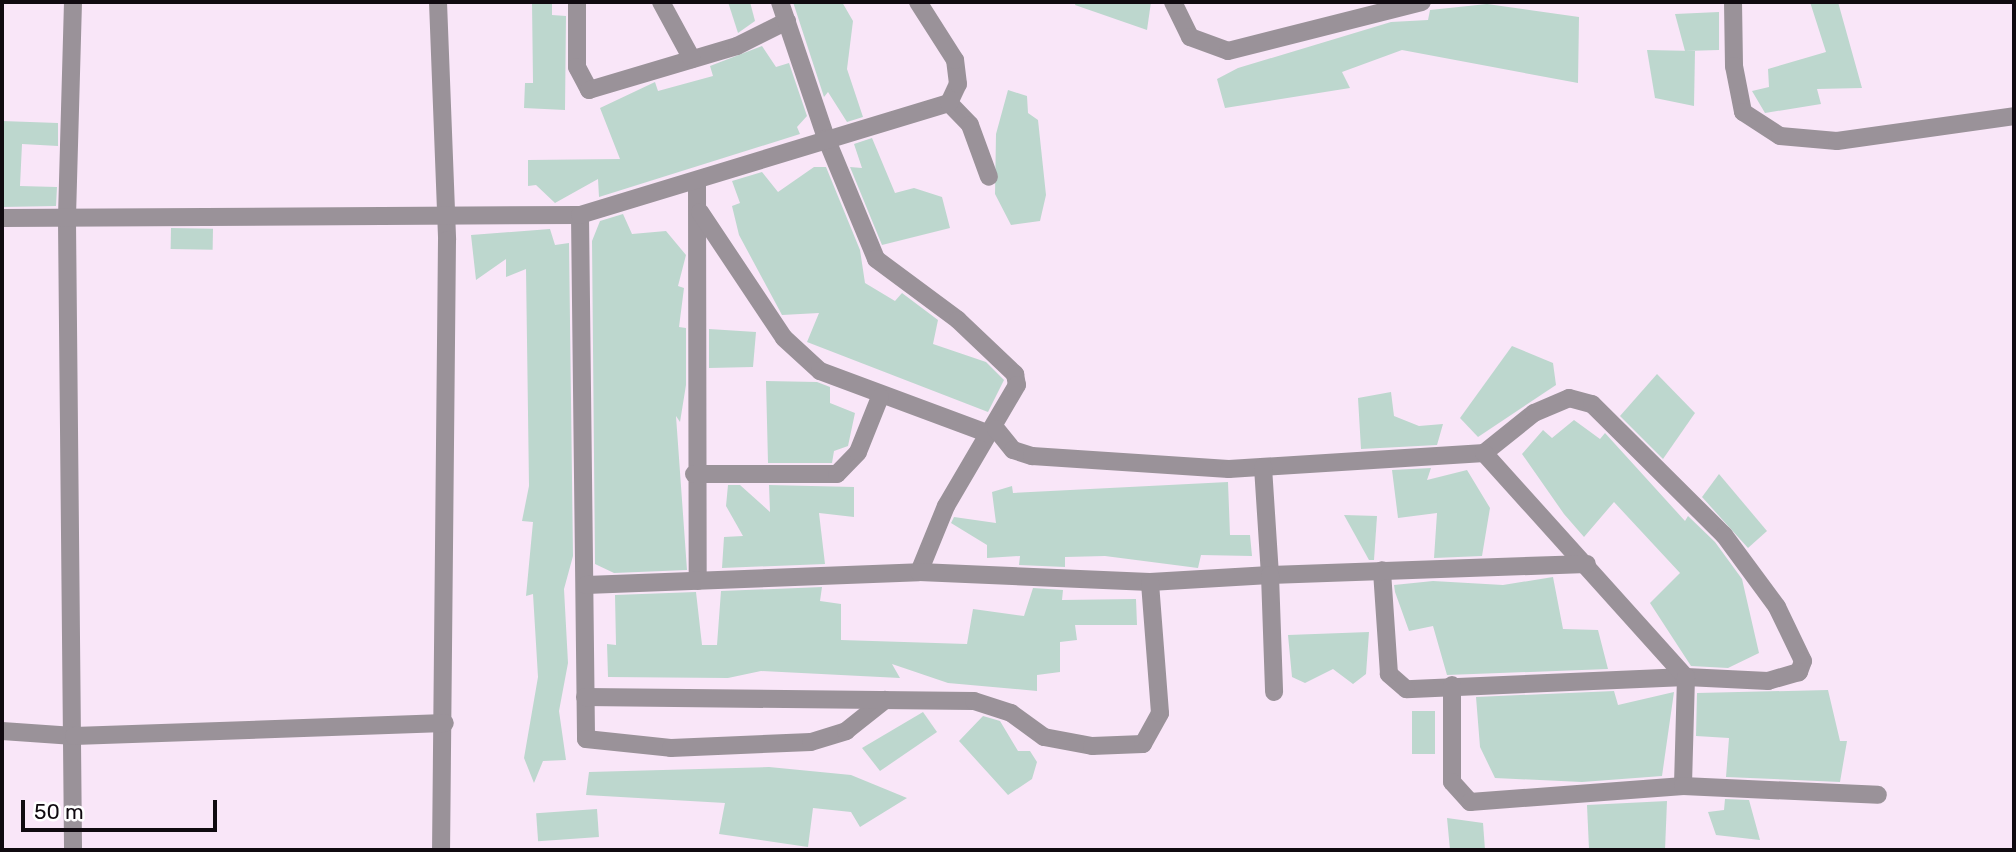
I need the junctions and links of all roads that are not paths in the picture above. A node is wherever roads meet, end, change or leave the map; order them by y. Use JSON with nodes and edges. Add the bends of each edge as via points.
{"nodes":[{"id":1,"x":73,"y":2,"type":"edge"},
{"id":2,"x":438,"y":2,"type":"edge"},
{"id":3,"x":577,"y":2,"type":"edge"},
{"id":4,"x":661,"y":2,"type":"edge"},
{"id":5,"x":780,"y":2,"type":"edge"},
{"id":6,"x":918,"y":2,"type":"edge"},
{"id":7,"x":1173,"y":2,"type":"edge"},
{"id":8,"x":1422,"y":2,"type":"edge"},
{"id":9,"x":1733,"y":2,"type":"edge"},
{"id":10,"x":787,"y":21,"type":"junction"},
{"id":11,"x":692,"y":59,"type":"junction"},
{"id":12,"x":949,"y":103,"type":"junction"},
{"id":13,"x":2014,"y":116,"type":"edge"},
{"id":14,"x":826,"y":138,"type":"junction"},
{"id":15,"x":989,"y":177,"type":"dead end"},
{"id":16,"x":697,"y":182,"type":"junction"},
{"id":17,"x":700,"y":212,"type":"junction"},
{"id":18,"x":445,"y":214,"type":"junction"},
{"id":19,"x":580,"y":215,"type":"junction"},
{"id":20,"x":2,"y":218,"type":"edge"},
{"id":21,"x":67,"y":221,"type":"junction"},
{"id":22,"x":880,"y":397,"type":"junction"},
{"id":23,"x":992,"y":432,"type":"junction"},
{"id":24,"x":1484,"y":453,"type":"junction"},
{"id":25,"x":1263,"y":467,"type":"junction"},
{"id":26,"x":694,"y":474,"type":"junction"},
{"id":27,"x":1587,"y":564,"type":"junction"},
{"id":28,"x":1382,"y":570,"type":"junction"},
{"id":29,"x":919,"y":572,"type":"junction"},
{"id":30,"x":1270,"y":575,"type":"junction"},
{"id":31,"x":698,"y":581,"type":"junction"},
{"id":32,"x":1150,"y":582,"type":"junction"},
{"id":33,"x":586,"y":585,"type":"junction"},
{"id":34,"x":1686,"y":677,"type":"junction"},
{"id":35,"x":1452,"y":685,"type":"junction"},
{"id":36,"x":1274,"y":692,"type":"dead end"},
{"id":37,"x":585,"y":697,"type":"junction"},
{"id":38,"x":886,"y":700,"type":"junction"},
{"id":39,"x":445,"y":723,"type":"junction"},
{"id":40,"x":2,"y":731,"type":"edge"},
{"id":41,"x":74,"y":737,"type":"junction"},
{"id":42,"x":1683,"y":786,"type":"junction"},
{"id":43,"x":1878,"y":795,"type":"dead end"},
{"id":44,"x":73,"y":850,"type":"edge"},
{"id":45,"x":441,"y":850,"type":"edge"}],
"edges":[{"from":1,"to":21,"type":"street"},
{"from":2,"to":18,"type":"street"},
{"from":3,"to":11,"type":"street","via":[[577,67],[589,90]]},
{"from":4,"to":11,"type":"street"},
{"from":5,"to":10,"type":"street"},
{"from":6,"to":12,"type":"street","via":[[955,60],[958,84]]},
{"from":7,"to":8,"type":"street","via":[[1190,37],[1228,51]]},
{"from":9,"to":13,"type":"street","via":[[1734,66],[1743,112],[1780,136],[1838,141]]},
{"from":10,"to":11,"type":"street","via":[[737,46]]},
{"from":10,"to":14,"type":"street"},
{"from":12,"to":14,"type":"street"},
{"from":12,"to":15,"type":"street","via":[[970,125]]},
{"from":14,"to":16,"type":"street"},
{"from":14,"to":23,"type":"street","via":[[866,241],[887,272],[958,320],[1011,366],[1017,385]]},
{"from":16,"to":17,"type":"street"},
{"from":16,"to":19,"type":"street"},
{"from":17,"to":22,"type":"street","via":[[783,338],[820,371]]},
{"from":17,"to":26,"type":"street"},
{"from":18,"to":19,"type":"street"},
{"from":18,"to":21,"type":"street"},
{"from":18,"to":39,"type":"street"},
{"from":19,"to":33,"type":"street"},
{"from":20,"to":21,"type":"street"},
{"from":21,"to":41,"type":"street"},
{"from":22,"to":23,"type":"street"},
{"from":22,"to":26,"type":"street","via":[[858,452],[837,474]]},
{"from":23,"to":25,"type":"street","via":[[1013,450],[1032,456]]},
{"from":23,"to":29,"type":"street","via":[[946,506]]},
{"from":24,"to":25,"type":"street"},
{"from":24,"to":27,"type":"street"},
{"from":24,"to":34,"type":"street","via":[[1534,413],[1569,398],[1592,404],[1724,535],[1777,607],[1803,661],[1799,672],[1785,680]]},
{"from":25,"to":30,"type":"street"},
{"from":26,"to":31,"type":"street"},
{"from":27,"to":28,"type":"street"},
{"from":27,"to":34,"type":"street"},
{"from":28,"to":30,"type":"street"},
{"from":28,"to":35,"type":"street","via":[[1394,685]]},
{"from":29,"to":31,"type":"street"},
{"from":29,"to":32,"type":"street"},
{"from":30,"to":32,"type":"street"},
{"from":30,"to":36,"type":"street"},
{"from":31,"to":33,"type":"street"},
{"from":32,"to":38,"type":"street","via":[[1160,713],[1143,744],[1092,746],[1044,737],[1011,713],[974,701]]},
{"from":33,"to":37,"type":"street"},
{"from":34,"to":35,"type":"street"},
{"from":34,"to":42,"type":"street"},
{"from":35,"to":42,"type":"street","via":[[1452,782],[1470,802]]},
{"from":37,"to":38,"type":"street"},
{"from":37,"to":38,"type":"street","via":[[586,739],[671,748],[811,742],[846,731]]},
{"from":39,"to":41,"type":"street"},
{"from":39,"to":45,"type":"street"},
{"from":40,"to":41,"type":"street"},
{"from":41,"to":44,"type":"street"},
{"from":42,"to":43,"type":"street"}]}
